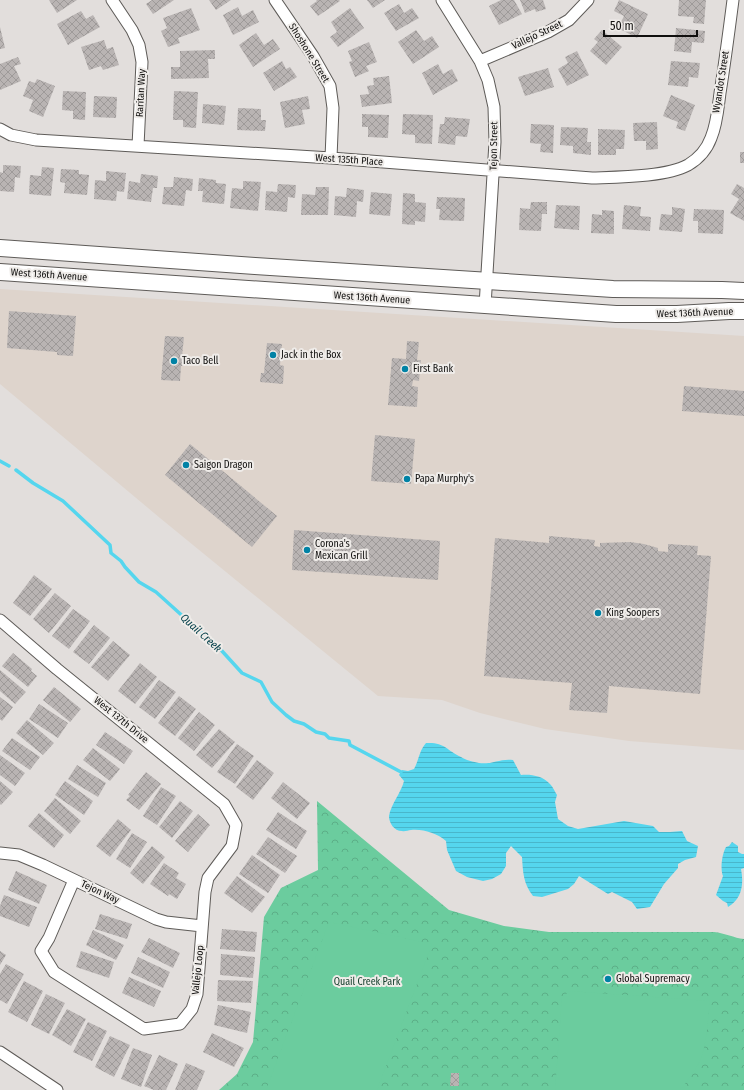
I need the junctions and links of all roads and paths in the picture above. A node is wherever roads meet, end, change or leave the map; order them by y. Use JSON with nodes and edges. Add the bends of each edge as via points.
{"nodes":[{"id":1,"x":112,"y":0,"type":"edge"},
{"id":2,"x":275,"y":0,"type":"edge"},
{"id":3,"x":442,"y":0,"type":"edge"},
{"id":4,"x":588,"y":0,"type":"edge"},
{"id":5,"x":733,"y":0,"type":"edge"},
{"id":6,"x":480,"y":61,"type":"junction"},
{"id":7,"x":0,"y":129,"type":"edge"},
{"id":8,"x":138,"y":146,"type":"junction"},
{"id":9,"x":331,"y":158,"type":"junction"},
{"id":10,"x":696,"y":159,"type":"joint"},
{"id":11,"x":494,"y":170,"type":"junction"},
{"id":12,"x":0,"y":248,"type":"edge"},
{"id":13,"x":0,"y":272,"type":"edge"},
{"id":14,"x":487,"y":281,"type":"junction"},
{"id":15,"x":744,"y":291,"type":"edge"},
{"id":16,"x":485,"y":306,"type":"junction"},
{"id":17,"x":744,"y":311,"type":"edge"},
{"id":18,"x":0,"y":620,"type":"edge"},
{"id":19,"x":236,"y":825,"type":"joint"},
{"id":20,"x":0,"y":853,"type":"edge"},
{"id":21,"x":74,"y":880,"type":"junction"},
{"id":22,"x":202,"y":926,"type":"junction"},
{"id":23,"x":0,"y":1052,"type":"edge"},
{"id":24,"x":57,"y":1090,"type":"edge"}],
"edges":[{"from":1,"to":8,"type":"street","name":"Raritan Way","via":[[139,45],[142,62]]},
{"from":2,"to":9,"type":"street","name":"Shoshone Street","via":[[330,86],[333,108]]},
{"from":3,"to":6,"type":"street","name":"Tejon Street"},
{"from":4,"to":6,"type":"street","name":"Vallejo Street","via":[[569,20],[548,32]]},
{"from":5,"to":10,"type":"street","name":"Wyandot Street","via":[[716,117],[711,138]]},
{"from":6,"to":11,"type":"street","name":"Tejon Street","via":[[488,80],[494,107]]},
{"from":7,"to":8,"type":"street","name":"West 135th Place","via":[[11,135],[36,140]]},
{"from":8,"to":9,"type":"street","name":"West 135th Place"},
{"from":9,"to":11,"type":"street","name":"West 135th Place"},
{"from":10,"to":11,"type":"street","name":"West 135th Place","via":[[682,168],[671,171],[623,177],[592,178]]},
{"from":11,"to":14,"type":"street","name":"Tejon Street"},
{"from":12,"to":14,"type":"main road"},
{"from":13,"to":16,"type":"main road","name":"West 136th Avenue"},
{"from":14,"to":15,"type":"main road","via":[[613,289]]},
{"from":14,"to":16,"type":"street","name":"Tejon Street"},
{"from":16,"to":17,"type":"main road","name":"West 136th Avenue","via":[[616,314]]},
{"from":18,"to":19,"type":"street","name":"West 137th Drive","via":[[224,804]]},
{"from":19,"to":22,"type":"street","name":"Vallejo Loop","via":[[232,846],[208,878],[204,892]]},
{"from":20,"to":21,"type":"street","name":"Tejon Way","via":[[19,856]]},
{"from":21,"to":22,"type":"street","name":"Tejon Way","via":[[156,919]]},
{"from":21,"to":22,"type":"street","name":"Vallejo Loop","via":[[41,951],[54,972],[144,1029],[180,1024],[192,1009],[197,994]]},
{"from":23,"to":24,"type":"street"}]}
